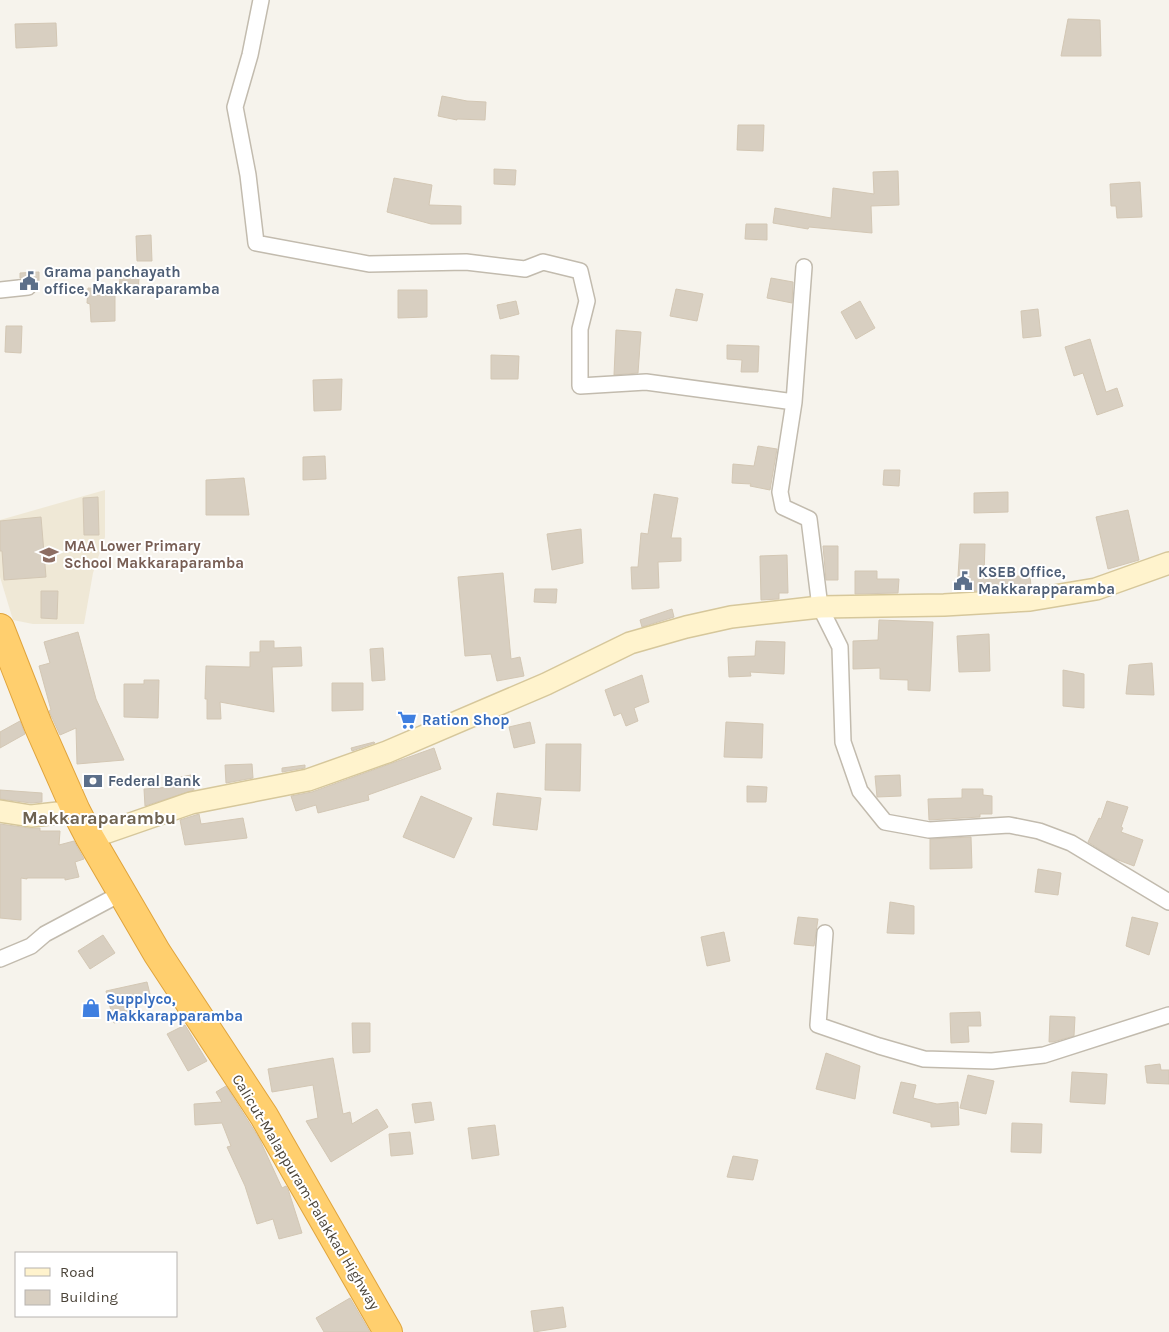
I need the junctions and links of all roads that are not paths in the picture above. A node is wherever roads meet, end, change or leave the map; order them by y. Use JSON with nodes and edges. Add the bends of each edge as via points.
{"nodes":[{"id":1,"x":261,"y":0,"type":"edge"},
{"id":2,"x":804,"y":267,"type":"dead end"},
{"id":3,"x":28,"y":287,"type":"dead end"},
{"id":4,"x":0,"y":290,"type":"edge"},
{"id":5,"x":794,"y":402,"type":"junction"},
{"id":6,"x":1169,"y":563,"type":"edge"},
{"id":7,"x":820,"y":608,"type":"junction"},
{"id":8,"x":0,"y":628,"type":"edge"},
{"id":9,"x":0,"y":811,"type":"edge"},
{"id":10,"x":76,"y":811,"type":"junction"},
{"id":11,"x":90,"y":838,"type":"junction"},
{"id":12,"x":122,"y":893,"type":"junction"},
{"id":13,"x":1169,"y":902,"type":"edge"},
{"id":14,"x":825,"y":934,"type":"dead end"},
{"id":15,"x":0,"y":959,"type":"edge"},
{"id":16,"x":1169,"y":1015,"type":"edge"},
{"id":17,"x":388,"y":1332,"type":"edge"}],
"edges":[{"from":1,"to":5,"type":"street","via":[[235,107],[256,243],[369,264],[466,262],[526,268],[543,262],[580,271],[587,301],[580,329],[580,386],[646,382]]},
{"from":2,"to":5,"type":"street"},
{"from":3,"to":4,"type":"street"},
{"from":5,"to":7,"type":"street","via":[[780,492],[782,507],[809,519]]},
{"from":6,"to":7,"type":"main road","via":[[1096,589],[1030,600]]},
{"from":7,"to":11,"type":"main road","via":[[731,617],[630,644],[387,752],[308,780],[192,803]]},
{"from":7,"to":13,"type":"street","via":[[840,647],[843,742],[860,791],[885,822],[930,830],[1009,825],[1039,831],[1071,843]]},
{"from":8,"to":10,"type":"highway","name":"Calicut-Malappuram-Palakkad Highway"},
{"from":9,"to":10,"type":"main road","via":[[32,816]]},
{"from":10,"to":11,"type":"highway","name":"Calicut-Malappuram-Palakkad Highway"},
{"from":11,"to":12,"type":"highway","name":"Calicut-Malappuram-Palakkad Highway"},
{"from":12,"to":15,"type":"street","via":[[45,934],[31,946]]},
{"from":12,"to":17,"type":"highway","name":"Calicut-Malappuram-Palakkad Highway","via":[[157,953],[264,1116]]},
{"from":14,"to":16,"type":"street","via":[[818,1025],[924,1059],[992,1061],[1044,1055]]}]}
